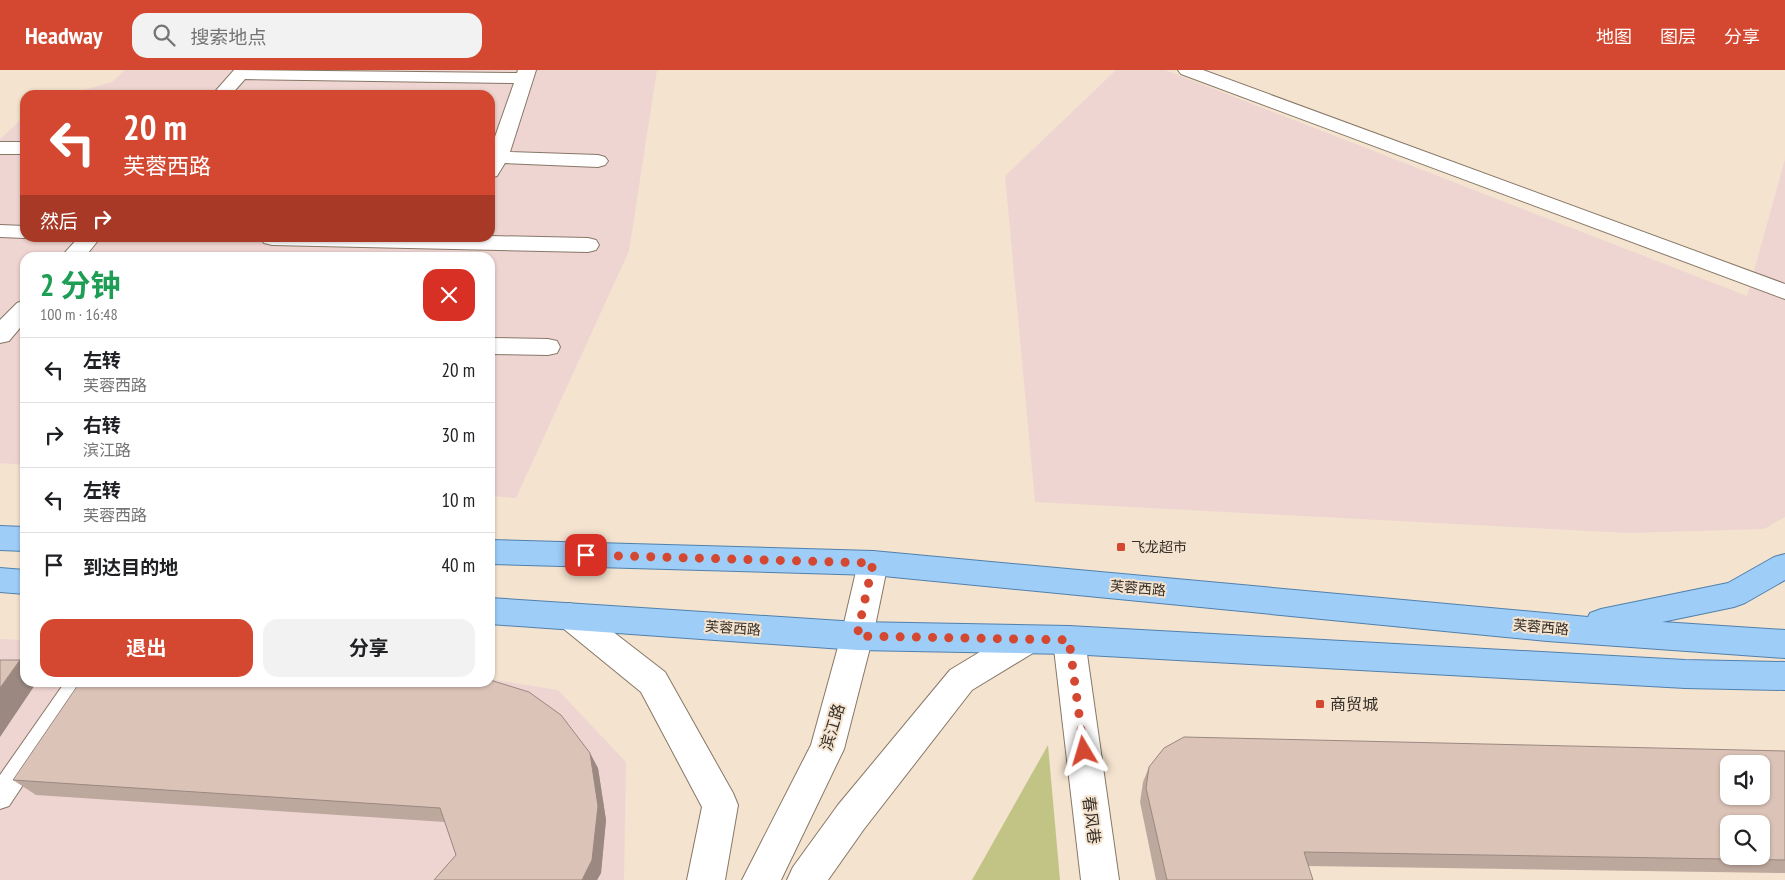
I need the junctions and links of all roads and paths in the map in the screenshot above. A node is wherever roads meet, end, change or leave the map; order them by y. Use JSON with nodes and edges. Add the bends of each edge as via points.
{"nodes":[{"id":1,"x":1187,"y":70,"type":"edge"},
{"id":2,"x":242,"y":72,"type":"edge"},
{"id":3,"x":526,"y":74,"type":"edge"},
{"id":4,"x":226,"y":90,"type":"edge"},
{"id":5,"x":0,"y":148,"type":"edge"},
{"id":6,"x":20,"y":148,"type":"edge"},
{"id":7,"x":495,"y":157,"type":"edge"},
{"id":8,"x":598,"y":161,"type":"dead end"},
{"id":9,"x":495,"y":162,"type":"edge"},
{"id":10,"x":0,"y":231,"type":"edge"},
{"id":11,"x":20,"y":232,"type":"edge"},
{"id":12,"x":85,"y":242,"type":"edge"},
{"id":13,"x":358,"y":242,"type":"edge"},
{"id":14,"x":444,"y":246,"type":"edge"},
{"id":15,"x":588,"y":246,"type":"dead end"},
{"id":16,"x":76,"y":252,"type":"edge"},
{"id":17,"x":1785,"y":292,"type":"edge"},
{"id":18,"x":20,"y":313,"type":"edge"},
{"id":19,"x":0,"y":334,"type":"edge"},
{"id":20,"x":20,"y":334,"type":"edge"},
{"id":21,"x":495,"y":346,"type":"edge"},
{"id":22,"x":548,"y":347,"type":"dead end"},
{"id":23,"x":0,"y":538,"type":"edge"},
{"id":24,"x":20,"y":539,"type":"edge"},
{"id":25,"x":495,"y":552,"type":"edge"},
{"id":26,"x":873,"y":563,"type":"junction"},
{"id":27,"x":1785,"y":566,"type":"edge"},
{"id":28,"x":0,"y":580,"type":"edge"},
{"id":29,"x":20,"y":582,"type":"edge"},
{"id":30,"x":495,"y":611,"type":"edge"},
{"id":31,"x":570,"y":616,"type":"junction"},
{"id":32,"x":1568,"y":629,"type":"junction"},
{"id":33,"x":857,"y":636,"type":"junction"},
{"id":34,"x":1027,"y":640,"type":"junction"},
{"id":35,"x":1069,"y":640,"type":"junction"},
{"id":36,"x":1785,"y":644,"type":"edge"},
{"id":37,"x":1785,"y":676,"type":"edge"},
{"id":38,"x":76,"y":687,"type":"edge"},
{"id":39,"x":0,"y":797,"type":"edge"},
{"id":40,"x":706,"y":880,"type":"edge"},
{"id":41,"x":761,"y":880,"type":"edge"},
{"id":42,"x":806,"y":880,"type":"edge"},
{"id":43,"x":1100,"y":880,"type":"edge"}],
"edges":[{"from":1,"to":17,"type":"street"},
{"from":2,"to":3,"type":"street"},
{"from":2,"to":4,"type":"street"},
{"from":3,"to":7,"type":"street"},
{"from":5,"to":6,"type":"street"},
{"from":8,"to":9,"type":"street"},
{"from":10,"to":11,"type":"street"},
{"from":12,"to":16,"type":"street"},
{"from":13,"to":14,"type":"street"},
{"from":14,"to":15,"type":"street"},
{"from":18,"to":19,"type":"street"},
{"from":19,"to":20,"type":"street"},
{"from":21,"to":22,"type":"street"},
{"from":23,"to":24,"type":"main road"},
{"from":25,"to":26,"type":"main road","name":"芙蓉西路"},
{"from":26,"to":32,"type":"main road","name":"芙蓉西路"},
{"from":26,"to":33,"type":"street","name":"滨江路"},
{"from":27,"to":32,"type":"main road","via":[[1734,594]]},
{"from":28,"to":29,"type":"main road"},
{"from":30,"to":31,"type":"main road","name":"芙蓉西路"},
{"from":31,"to":33,"type":"main road","name":"芙蓉西路"},
{"from":31,"to":40,"type":"street","via":[[653,682],[720,805]]},
{"from":32,"to":36,"type":"main road","name":"芙蓉西路"},
{"from":33,"to":34,"type":"main road","name":"芙蓉西路"},
{"from":33,"to":41,"type":"street","name":"滨江路","via":[[827,749]]},
{"from":34,"to":35,"type":"main road","name":"芙蓉西路"},
{"from":34,"to":42,"type":"street","via":[[961,680],[851,817]]},
{"from":35,"to":37,"type":"main road","name":"芙蓉西路","via":[[1676,674]]},
{"from":35,"to":43,"type":"street","name":"春风巷"},
{"from":38,"to":39,"type":"lane"}]}
